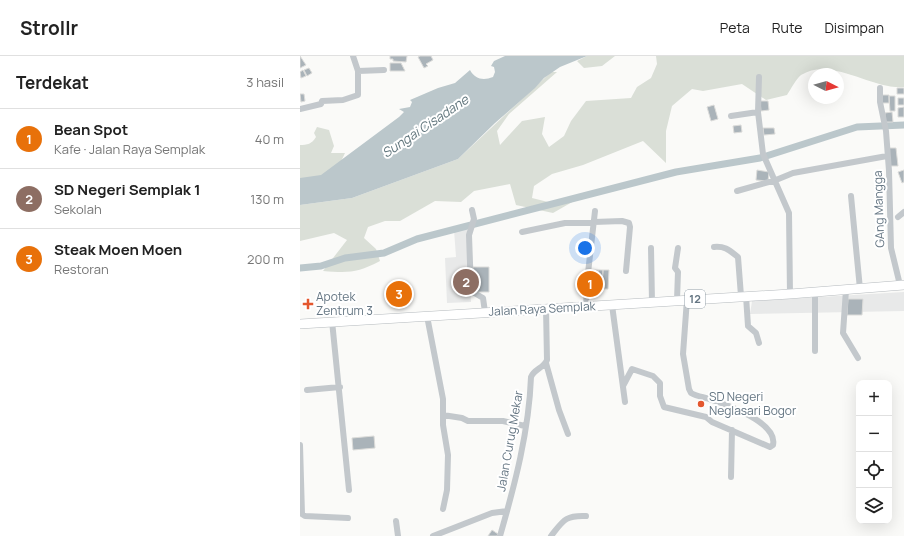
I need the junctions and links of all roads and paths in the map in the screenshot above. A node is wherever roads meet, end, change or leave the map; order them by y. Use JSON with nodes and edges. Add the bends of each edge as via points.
{"nodes":[{"id":1,"x":353,"y":56,"type":"edge"},
{"id":2,"x":384,"y":70,"type":"dead end"},
{"id":3,"x":358,"y":71,"type":"junction"},
{"id":4,"x":759,"y":77,"type":"dead end"},
{"id":5,"x":880,"y":88,"type":"dead end"},
{"id":6,"x":300,"y":109,"type":"edge"},
{"id":7,"x":758,"y":112,"type":"junction"},
{"id":8,"x":730,"y":116,"type":"dead end"},
{"id":9,"x":887,"y":156,"type":"junction"},
{"id":10,"x":776,"y":180,"type":"junction"},
{"id":11,"x":737,"y":191,"type":"dead end"},
{"id":12,"x":851,"y":196,"type":"dead end"},
{"id":13,"x":472,"y":210,"type":"dead end"},
{"id":14,"x":595,"y":211,"type":"dead end"},
{"id":15,"x":904,"y":212,"type":"edge"},
{"id":16,"x":898,"y":217,"type":"dead end"},
{"id":17,"x":594,"y":222,"type":"junction"},
{"id":18,"x":522,"y":232,"type":"dead end"},
{"id":19,"x":651,"y":248,"type":"dead end"},
{"id":20,"x":678,"y":248,"type":"dead end"},
{"id":21,"x":714,"y":248,"type":"dead end"},
{"id":22,"x":626,"y":271,"type":"dead end"},
{"id":23,"x":902,"y":285,"type":"edge"},
{"id":24,"x":860,"y":289,"type":"junction"},
{"id":25,"x":846,"y":290,"type":"junction"},
{"id":26,"x":815,"y":292,"type":"junction"},
{"id":27,"x":790,"y":294,"type":"junction"},
{"id":28,"x":744,"y":296,"type":"junction"},
{"id":29,"x":677,"y":300,"type":"junction"},
{"id":30,"x":687,"y":300,"type":"junction"},
{"id":31,"x":652,"y":302,"type":"junction"},
{"id":32,"x":612,"y":305,"type":"junction"},
{"id":33,"x":586,"y":306,"type":"junction"},
{"id":34,"x":546,"y":308,"type":"junction"},
{"id":35,"x":485,"y":312,"type":"junction"},
{"id":36,"x":426,"y":316,"type":"junction"},
{"id":37,"x":332,"y":321,"type":"junction"},
{"id":38,"x":300,"y":324,"type":"edge"},
{"id":39,"x":759,"y":343,"type":"dead end"},
{"id":40,"x":815,"y":351,"type":"dead end"},
{"id":41,"x":858,"y":358,"type":"dead end"},
{"id":42,"x":546,"y":362,"type":"junction"},
{"id":43,"x":623,"y":386,"type":"junction"},
{"id":44,"x":340,"y":387,"type":"junction"},
{"id":45,"x":307,"y":390,"type":"dead end"},
{"id":46,"x":625,"y":402,"type":"dead end"},
{"id":47,"x":443,"y":415,"type":"junction"},
{"id":48,"x":525,"y":426,"type":"junction"},
{"id":49,"x":732,"y":430,"type":"junction"},
{"id":50,"x":568,"y":434,"type":"dead end"},
{"id":51,"x":300,"y":445,"type":"edge"},
{"id":52,"x":731,"y":477,"type":"dead end"},
{"id":53,"x":350,"y":490,"type":"dead end"},
{"id":54,"x":443,"y":509,"type":"dead end"},
{"id":55,"x":507,"y":511,"type":"junction"},
{"id":56,"x":586,"y":516,"type":"dead end"},
{"id":57,"x":348,"y":518,"type":"dead end"},
{"id":58,"x":396,"y":521,"type":"dead end"},
{"id":59,"x":398,"y":536,"type":"edge"},
{"id":60,"x":432,"y":536,"type":"edge"},
{"id":61,"x":500,"y":536,"type":"edge"},
{"id":62,"x":551,"y":536,"type":"edge"}],
"edges":[{"from":1,"to":3,"type":"street"},
{"from":2,"to":3,"type":"street"},
{"from":3,"to":6,"type":"street","via":[[359,92],[356,96],[343,100],[322,101],[320,104]]},
{"from":4,"to":7,"type":"street"},
{"from":5,"to":9,"type":"street","name":"GAng Mangga"},
{"from":7,"to":8,"type":"street"},
{"from":7,"to":10,"type":"street","via":[[765,156]]},
{"from":9,"to":10,"type":"street","via":[[793,173]]},
{"from":9,"to":23,"type":"street","name":"GAng Mangga","via":[[890,248]]},
{"from":10,"to":11,"type":"street"},
{"from":10,"to":27,"type":"street","via":[[789,213]]},
{"from":12,"to":24,"type":"street"},
{"from":13,"to":35,"type":"street","via":[[474,220],[469,235],[471,291],[483,298]]},
{"from":14,"to":17,"type":"street"},
{"from":15,"to":16,"type":"street"},
{"from":17,"to":18,"type":"street","via":[[565,223]]},
{"from":17,"to":22,"type":"street","via":[[629,223]]},
{"from":17,"to":33,"type":"street"},
{"from":19,"to":31,"type":"street"},
{"from":20,"to":29,"type":"street","via":[[675,268],[678,272]]},
{"from":21,"to":28,"type":"street","via":[[728,249],[738,257]]},
{"from":23,"to":24,"type":"main road","name":"Jalan Raya Semplak","number":"12"},
{"from":24,"to":25,"type":"main road","name":"Jalan Raya Semplak","number":"12"},
{"from":25,"to":26,"type":"main road","name":"Jalan Raya Semplak","number":"12"},
{"from":25,"to":41,"type":"street","via":[[843,333]]},
{"from":26,"to":27,"type":"main road","name":"Jalan Raya Semplak","number":"12"},
{"from":26,"to":40,"type":"street"},
{"from":27,"to":28,"type":"main road","name":"Jalan Raya Semplak","number":"12"},
{"from":28,"to":30,"type":"main road","name":"Jalan Raya Semplak","number":"12"},
{"from":28,"to":39,"type":"street","via":[[748,326],[756,333]]},
{"from":29,"to":30,"type":"main road","name":"Jalan Raya Semplak","number":"12"},
{"from":29,"to":31,"type":"main road","name":"Jalan Raya Semplak","number":"12"},
{"from":30,"to":49,"type":"street","via":[[683,354],[689,389],[695,395],[753,416],[768,430],[774,444],[770,447]]},
{"from":31,"to":32,"type":"main road","name":"Jalan Raya Semplak","number":"12"},
{"from":32,"to":33,"type":"main road","name":"Jalan Raya Semplak","number":"12"},
{"from":32,"to":43,"type":"street"},
{"from":33,"to":34,"type":"main road","name":"Jalan Raya Semplak","number":"12"},
{"from":34,"to":35,"type":"main road","name":"Jalan Raya Semplak","number":"12"},
{"from":34,"to":42,"type":"street"},
{"from":35,"to":36,"type":"main road","name":"Jalan Raya Semplak","number":"12"},
{"from":36,"to":37,"type":"main road","name":"Jalan Raya Semplak","number":"12"},
{"from":36,"to":47,"type":"street","via":[[443,399]]},
{"from":37,"to":38,"type":"main road","name":"Jalan Raya Semplak","number":"12"},
{"from":37,"to":44,"type":"street"},
{"from":42,"to":48,"type":"street","name":"Jalan Curug Mekar","via":[[531,377],[530,405]]},
{"from":42,"to":50,"type":"street"},
{"from":43,"to":46,"type":"street"},
{"from":43,"to":49,"type":"street","via":[[632,369],[653,376],[660,383],[660,396],[664,407],[699,415]]},
{"from":44,"to":45,"type":"street"},
{"from":44,"to":53,"type":"street"},
{"from":47,"to":48,"type":"street","via":[[468,421],[503,421]]},
{"from":47,"to":54,"type":"street","via":[[448,475]]},
{"from":48,"to":55,"type":"street","name":"Jalan Curug Mekar"},
{"from":49,"to":52,"type":"street"},
{"from":51,"to":57,"type":"street","via":[[302,514]]},
{"from":55,"to":60,"type":"street","via":[[492,512]]},
{"from":55,"to":61,"type":"street","name":"Jalan Curug Mekar"},
{"from":56,"to":62,"type":"street","via":[[570,516]]},
{"from":58,"to":59,"type":"street"}]}
